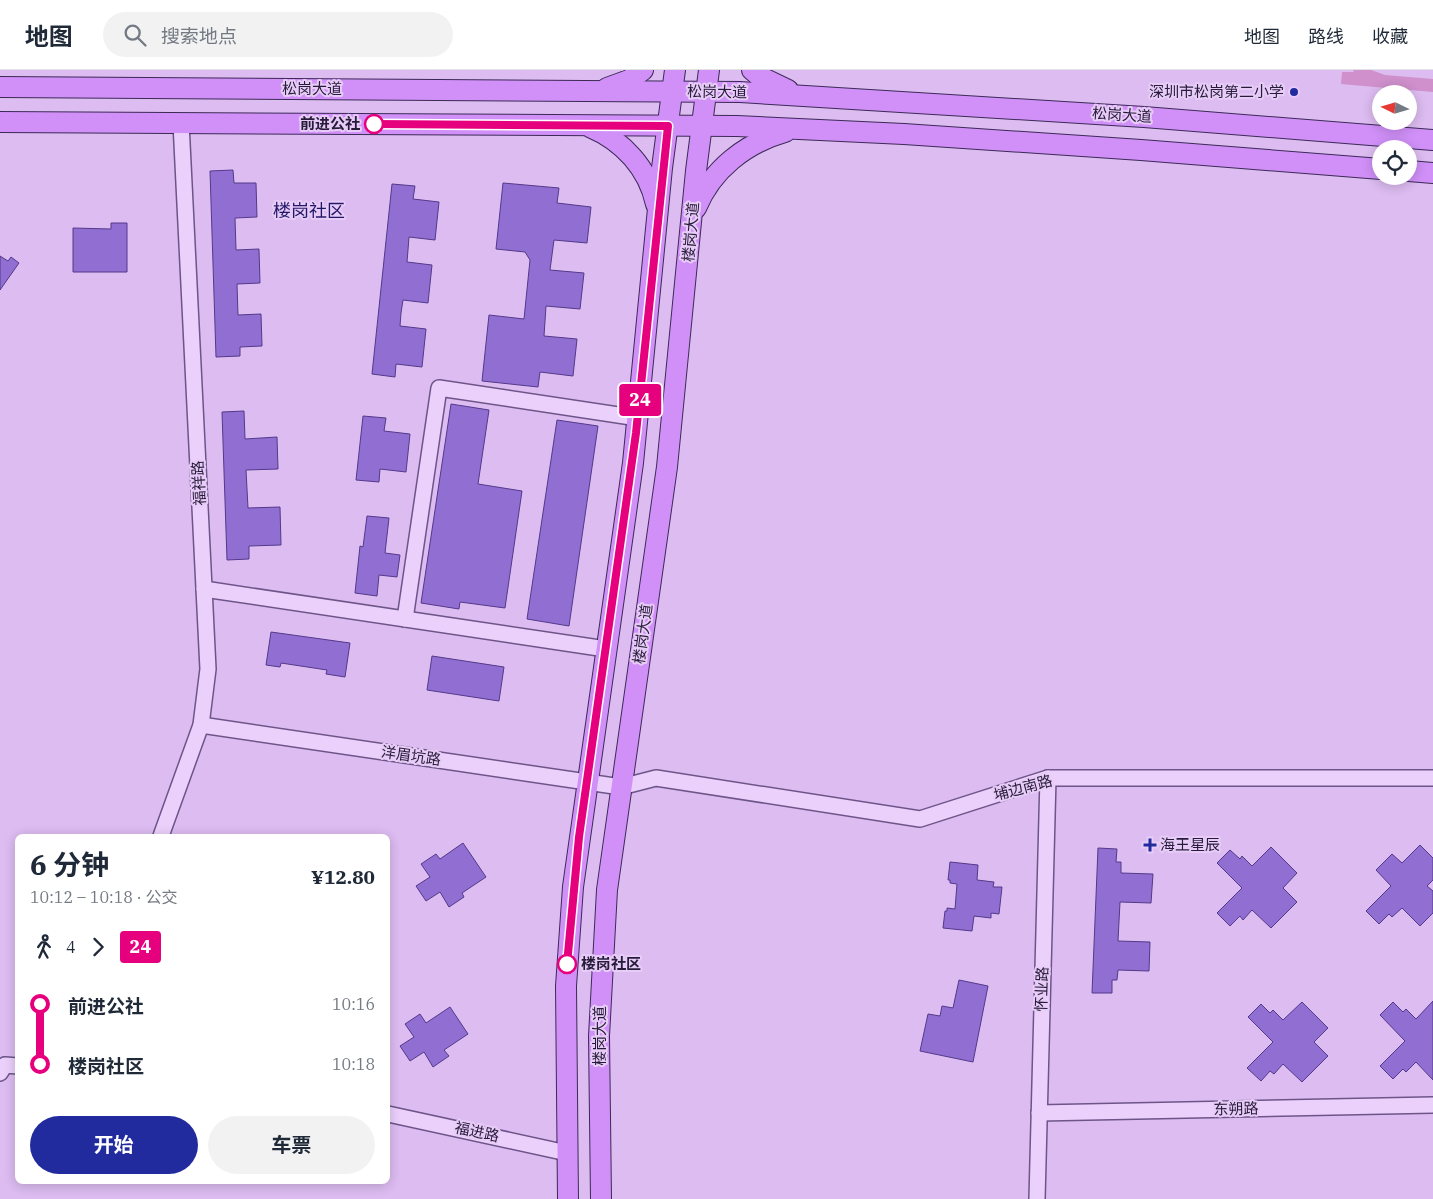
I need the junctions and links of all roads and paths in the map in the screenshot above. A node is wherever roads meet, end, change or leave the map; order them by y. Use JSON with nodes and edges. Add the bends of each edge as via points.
{"nodes":[{"id":1,"x":643,"y":70,"type":"edge"},
{"id":2,"x":675,"y":70,"type":"edge"},
{"id":3,"x":709,"y":70,"type":"edge"},
{"id":4,"x":752,"y":70,"type":"edge"},
{"id":5,"x":0,"y":87,"type":"edge"},
{"id":6,"x":587,"y":91,"type":"junction"},
{"id":7,"x":672,"y":91,"type":"junction"},
{"id":8,"x":706,"y":92,"type":"junction"},
{"id":9,"x":804,"y":95,"type":"junction"},
{"id":10,"x":1,"y":123,"type":"edge"},
{"id":11,"x":181,"y":123,"type":"junction"},
{"id":12,"x":586,"y":125,"type":"junction"},
{"id":13,"x":668,"y":126,"type":"junction"},
{"id":14,"x":702,"y":126,"type":"junction"},
{"id":15,"x":803,"y":129,"type":"junction"},
{"id":16,"x":1433,"y":140,"type":"edge"},
{"id":17,"x":1372,"y":168,"type":"edge"},
{"id":18,"x":1417,"y":172,"type":"edge"},
{"id":19,"x":1433,"y":173,"type":"edge"},
{"id":20,"x":658,"y":213,"type":"junction"},
{"id":21,"x":692,"y":219,"type":"junction"},
{"id":22,"x":638,"y":418,"type":"junction"},
{"id":23,"x":204,"y":589,"type":"junction"},
{"id":24,"x":405,"y":619,"type":"junction"},
{"id":25,"x":606,"y":649,"type":"junction"},
{"id":26,"x":201,"y":725,"type":"junction"},
{"id":27,"x":1048,"y":778,"type":"junction"},
{"id":28,"x":1433,"y":778,"type":"edge"},
{"id":29,"x":587,"y":782,"type":"junction"},
{"id":30,"x":621,"y":787,"type":"junction"},
{"id":31,"x":161,"y":834,"type":"edge"},
{"id":32,"x":15,"y":1066,"type":"edge"},
{"id":33,"x":0,"y":1073,"type":"edge"},
{"id":34,"x":1433,"y":1105,"type":"edge"},
{"id":35,"x":1039,"y":1113,"type":"junction"},
{"id":36,"x":390,"y":1114,"type":"edge"},
{"id":37,"x":567,"y":1152,"type":"junction"},
{"id":38,"x":568,"y":1199,"type":"edge"},
{"id":39,"x":601,"y":1199,"type":"edge"},
{"id":40,"x":1037,"y":1199,"type":"edge"}],
"edges":[{"from":1,"to":6,"type":"main road","via":[[608,88]]},
{"from":2,"to":7,"type":"main road"},
{"from":3,"to":8,"type":"main road","name":"楼岗大道"},
{"from":4,"to":9,"type":"main road","via":[[780,88]]},
{"from":5,"to":6,"type":"main road","name":"松岗大道"},
{"from":6,"to":7,"type":"main road","name":"松岗大道"},
{"from":7,"to":8,"type":"main road","name":"松岗大道"},
{"from":7,"to":13,"type":"main road"},
{"from":8,"to":9,"type":"main road","name":"松岗大道"},
{"from":8,"to":14,"type":"main road","name":"楼岗大道"},
{"from":9,"to":16,"type":"main road","name":"松岗大道","via":[[1134,116]]},
{"from":10,"to":11,"type":"main road"},
{"from":11,"to":12,"type":"main road"},
{"from":11,"to":23,"type":"street","name":"福祥路"},
{"from":12,"to":13,"type":"main road"},
{"from":12,"to":20,"type":"main road","via":[[613,139],[634,159],[650,185]]},
{"from":13,"to":14,"type":"main road"},
{"from":13,"to":20,"type":"main road"},
{"from":14,"to":15,"type":"main road"},
{"from":14,"to":21,"type":"main road","name":"楼岗大道"},
{"from":15,"to":17,"type":"main road"},
{"from":15,"to":21,"type":"main road","via":[[760,141],[734,157],[704,191]]},
{"from":18,"to":19,"type":"main road"},
{"from":20,"to":22,"type":"main road"},
{"from":21,"to":30,"type":"main road","name":"楼岗大道","via":[[666,468]]},
{"from":22,"to":24,"type":"street","via":[[439,388]]},
{"from":22,"to":25,"type":"main road"},
{"from":23,"to":24,"type":"street"},
{"from":23,"to":26,"type":"street","name":"福祥路","via":[[208,668]]},
{"from":24,"to":25,"type":"street"},
{"from":25,"to":29,"type":"main road"},
{"from":26,"to":29,"type":"street","name":"洋眉坑路"},
{"from":26,"to":31,"type":"street","name":"福祥路"},
{"from":27,"to":28,"type":"street","name":"埔边南路"},
{"from":27,"to":30,"type":"street","name":"埔边南路","via":[[920,819],[656,778]]},
{"from":27,"to":35,"type":"street","name":"怀业路"},
{"from":29,"to":30,"type":"street","name":"洋眉坑路"},
{"from":29,"to":37,"type":"main road","via":[[573,887],[566,986]]},
{"from":30,"to":39,"type":"main road","name":"楼岗大道","via":[[607,890],[600,987]]},
{"from":32,"to":33,"type":"street","via":[[5,1065]]},
{"from":34,"to":35,"type":"street","name":"东朔路"},
{"from":35,"to":40,"type":"street","name":"怀业路"},
{"from":36,"to":37,"type":"street","name":"福进路"},
{"from":37,"to":38,"type":"main road"}]}
